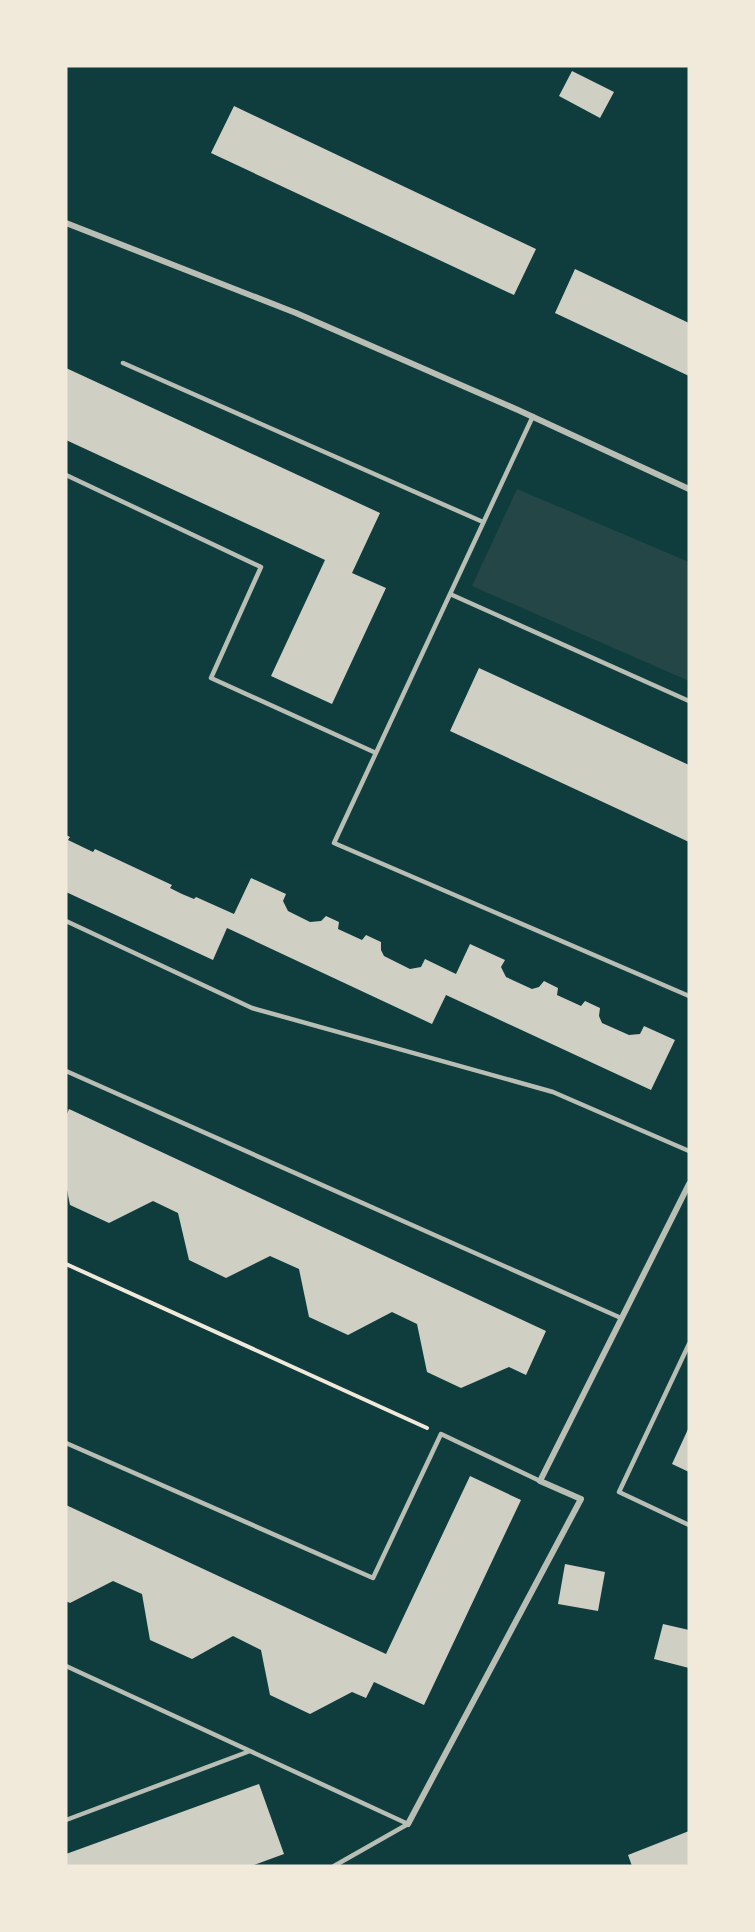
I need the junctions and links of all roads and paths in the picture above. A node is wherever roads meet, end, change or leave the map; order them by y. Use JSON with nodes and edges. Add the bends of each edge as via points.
{"nodes":[{"id":1,"x":66,"y":223,"type":"edge"},
{"id":2,"x":123,"y":363,"type":"dead end"},
{"id":3,"x":532,"y":416,"type":"junction"},
{"id":4,"x":66,"y":476,"type":"edge"},
{"id":5,"x":689,"y":489,"type":"edge"},
{"id":6,"x":483,"y":522,"type":"junction"},
{"id":7,"x":450,"y":594,"type":"junction"},
{"id":8,"x":689,"y":701,"type":"edge"},
{"id":9,"x":376,"y":753,"type":"junction"},
{"id":10,"x":66,"y":921,"type":"edge"},
{"id":11,"x":689,"y":996,"type":"edge"},
{"id":12,"x":66,"y":1071,"type":"edge"},
{"id":13,"x":689,"y":1151,"type":"edge"},
{"id":14,"x":689,"y":1184,"type":"edge"},
{"id":15,"x":66,"y":1264,"type":"edge"},
{"id":16,"x":621,"y":1318,"type":"junction"},
{"id":17,"x":689,"y":1344,"type":"edge"},
{"id":18,"x":441,"y":1434,"type":"junction"},
{"id":19,"x":66,"y":1443,"type":"edge"},
{"id":20,"x":540,"y":1480,"type":"junction"},
{"id":21,"x":689,"y":1525,"type":"edge"},
{"id":22,"x":66,"y":1666,"type":"edge"},
{"id":23,"x":250,"y":1751,"type":"junction"},
{"id":24,"x":66,"y":1820,"type":"edge"},
{"id":25,"x":408,"y":1824,"type":"junction"},
{"id":26,"x":334,"y":1866,"type":"edge"}],
"edges":[{"from":1,"to":3,"type":"street","via":[[296,313]]},
{"from":2,"to":6,"type":"lane"},
{"from":3,"to":5,"type":"street"},
{"from":3,"to":6,"type":"lane"},
{"from":4,"to":9,"type":"lane","via":[[261,567],[212,678]]},
{"from":6,"to":7,"type":"lane"},
{"from":7,"to":8,"type":"lane"},
{"from":7,"to":9,"type":"lane"},
{"from":9,"to":11,"type":"lane","via":[[334,843]]},
{"from":10,"to":13,"type":"lane","via":[[252,1008],[553,1092]]},
{"from":12,"to":16,"type":"lane"},
{"from":14,"to":16,"type":"street"},
{"from":15,"to":18,"type":"path"},
{"from":16,"to":20,"type":"street"},
{"from":17,"to":21,"type":"lane","via":[[618,1492]]},
{"from":18,"to":19,"type":"lane","via":[[373,1578]]},
{"from":18,"to":20,"type":"lane"},
{"from":20,"to":25,"type":"street","via":[[581,1499]]},
{"from":22,"to":23,"type":"lane"},
{"from":23,"to":24,"type":"lane"},
{"from":23,"to":25,"type":"lane"},
{"from":25,"to":26,"type":"lane"}]}
